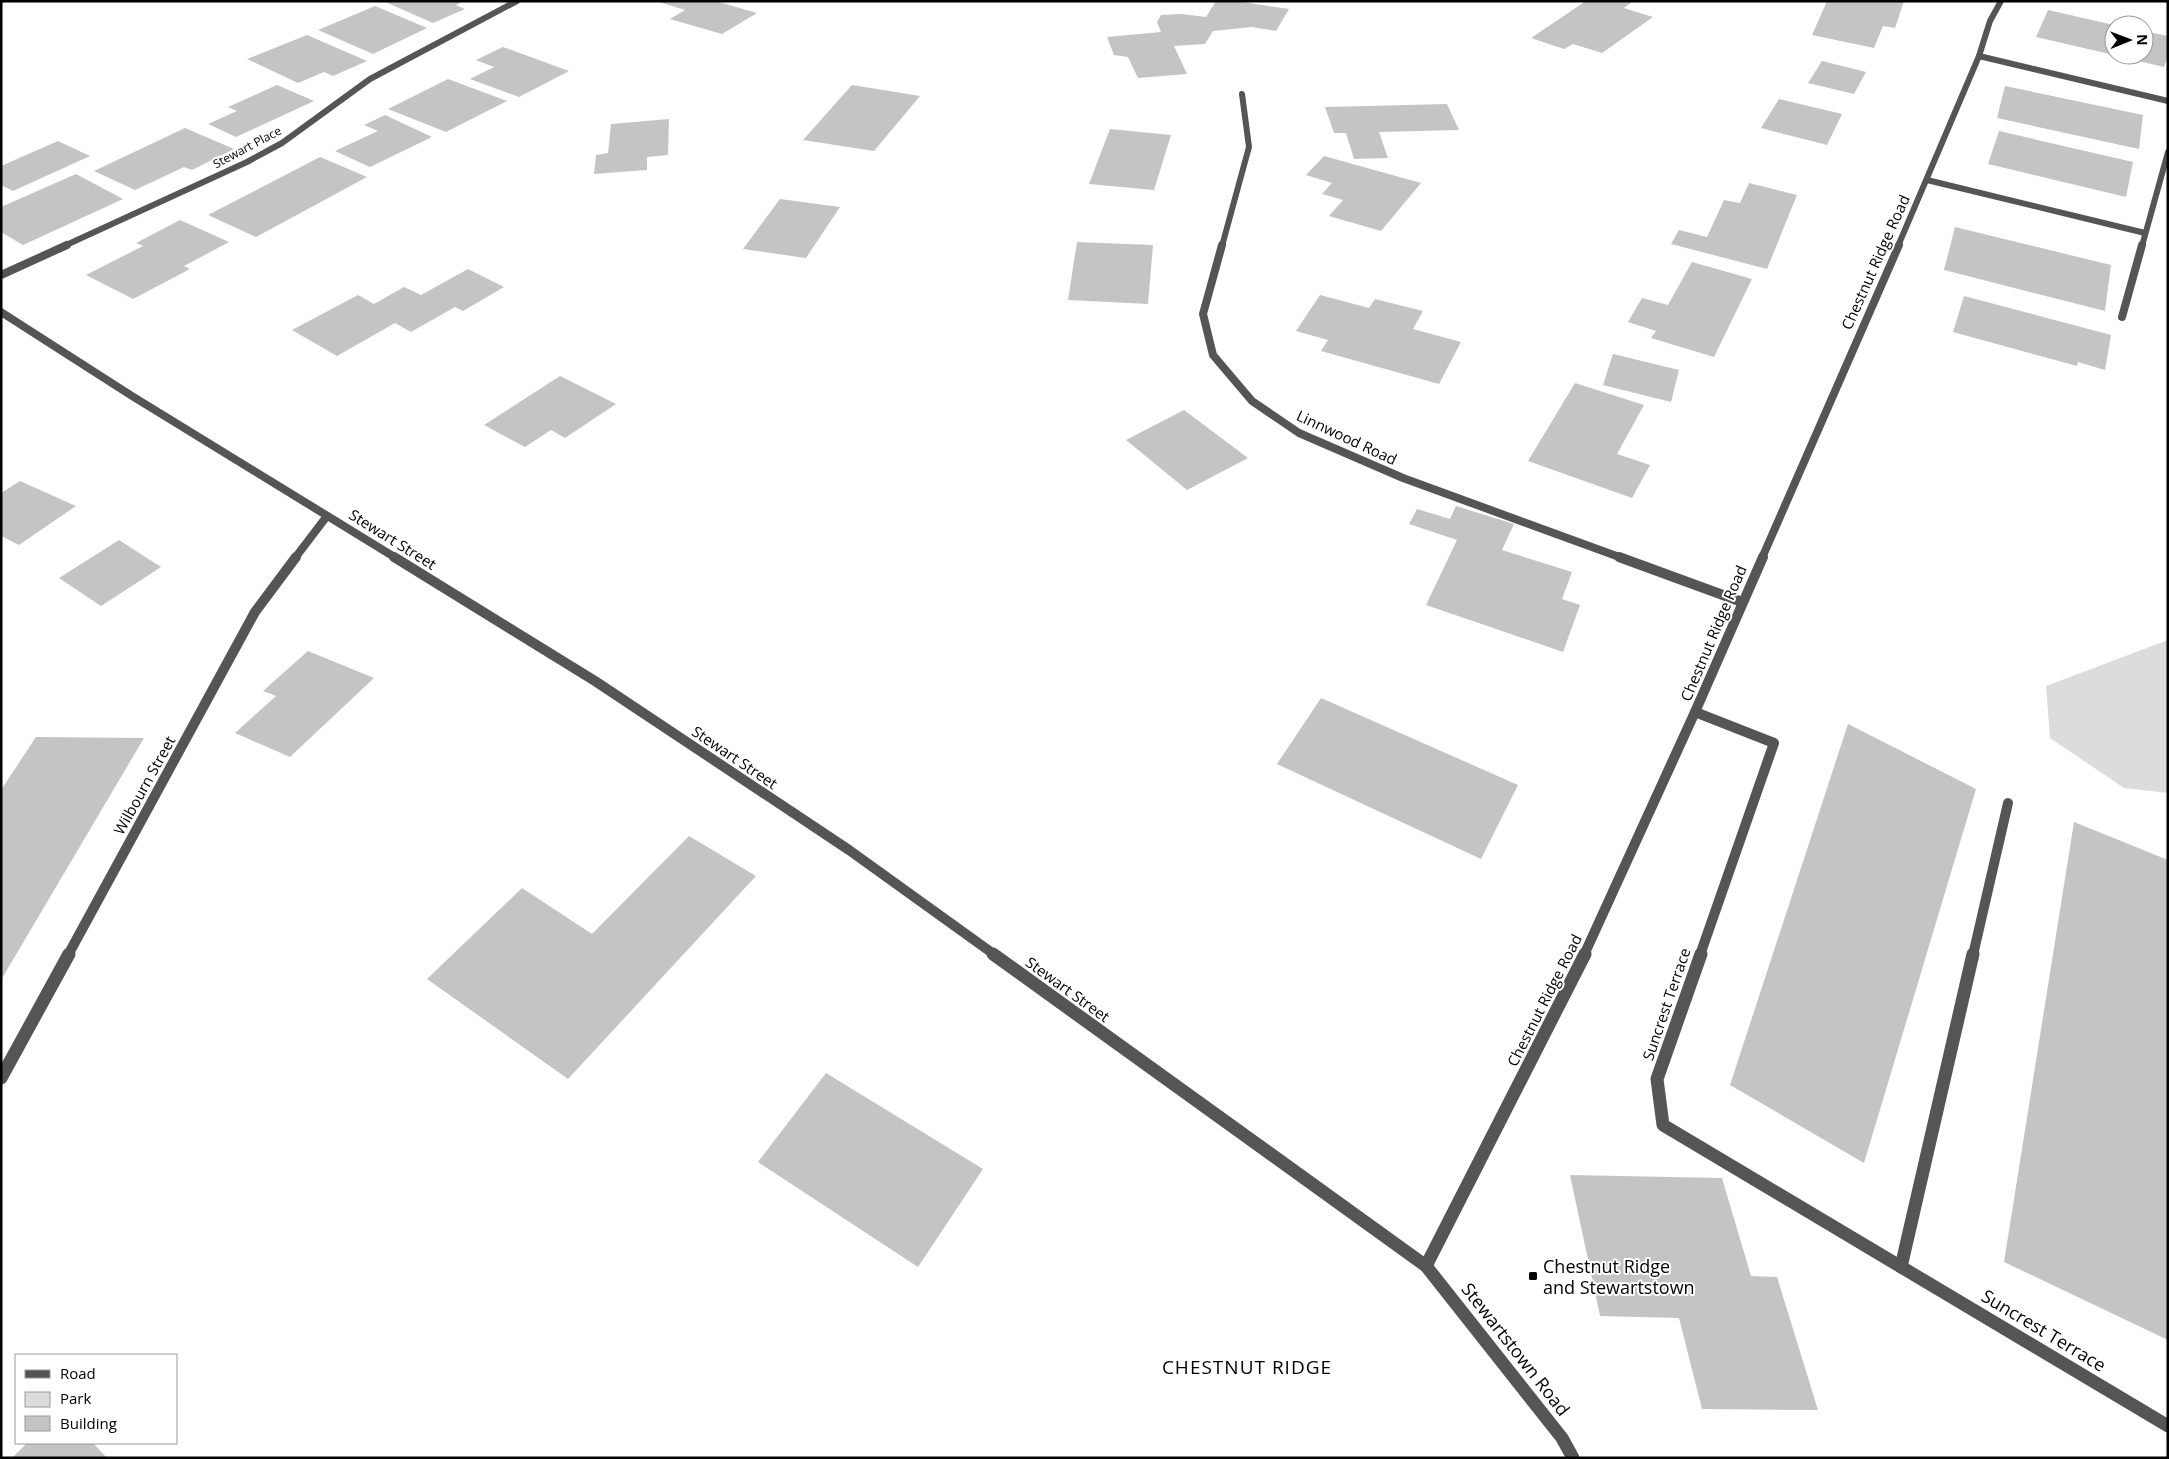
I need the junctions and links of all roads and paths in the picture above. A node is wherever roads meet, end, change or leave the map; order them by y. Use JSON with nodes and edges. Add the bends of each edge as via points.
{"nodes":[{"id":1,"x":517,"y":1,"type":"edge"},
{"id":2,"x":2001,"y":1,"type":"edge"},
{"id":3,"x":1979,"y":56,"type":"junction"},
{"id":4,"x":1242,"y":94,"type":"dead end"},
{"id":5,"x":2168,"y":101,"type":"edge"},
{"id":6,"x":2168,"y":152,"type":"edge"},
{"id":7,"x":1927,"y":180,"type":"junction"},
{"id":8,"x":2145,"y":233,"type":"junction"},
{"id":9,"x":1,"y":274,"type":"edge"},
{"id":10,"x":1,"y":312,"type":"edge"},
{"id":11,"x":2122,"y":317,"type":"dead end"},
{"id":12,"x":327,"y":516,"type":"junction"},
{"id":13,"x":1742,"y":602,"type":"junction"},
{"id":14,"x":1695,"y":712,"type":"junction"},
{"id":15,"x":2008,"y":803,"type":"dead end"},
{"id":16,"x":1,"y":1078,"type":"edge"},
{"id":17,"x":1426,"y":1266,"type":"junction"},
{"id":18,"x":1901,"y":1267,"type":"junction"},
{"id":19,"x":2168,"y":1426,"type":"edge"},
{"id":20,"x":1573,"y":1458,"type":"edge"}],
"edges":[{"from":1,"to":9,"type":"street","name":"Stewart Place","via":[[370,80],[282,143],[247,162]]},
{"from":2,"to":3,"type":"street","name":"Chestnut Ridge Road","via":[[1990,21]]},
{"from":3,"to":5,"type":"street"},
{"from":3,"to":7,"type":"street","name":"Chestnut Ridge Road"},
{"from":4,"to":13,"type":"street","name":"Linnwood Road","via":[[1249,147],[1203,314],[1213,355],[1252,401],[1299,432],[1403,478]]},
{"from":6,"to":8,"type":"street"},
{"from":7,"to":8,"type":"street"},
{"from":7,"to":13,"type":"street","name":"Chestnut Ridge Road"},
{"from":8,"to":11,"type":"street"},
{"from":10,"to":12,"type":"street","name":"Stewart Street"},
{"from":12,"to":16,"type":"street","name":"Wilbourn Street","via":[[255,612]]},
{"from":12,"to":17,"type":"street","name":"Stewart Street","via":[[595,681],[849,850]]},
{"from":13,"to":14,"type":"street","name":"Chestnut Ridge Road"},
{"from":14,"to":17,"type":"street","name":"Chestnut Ridge Road","via":[[1587,949]]},
{"from":14,"to":18,"type":"street","name":"Suncrest Terrace","via":[[1774,743],[1657,1079],[1663,1125]]},
{"from":15,"to":18,"type":"street"},
{"from":17,"to":20,"type":"street","name":"Stewartstown Road","via":[[1562,1438]]},
{"from":18,"to":19,"type":"street","name":"Suncrest Terrace"}]}
